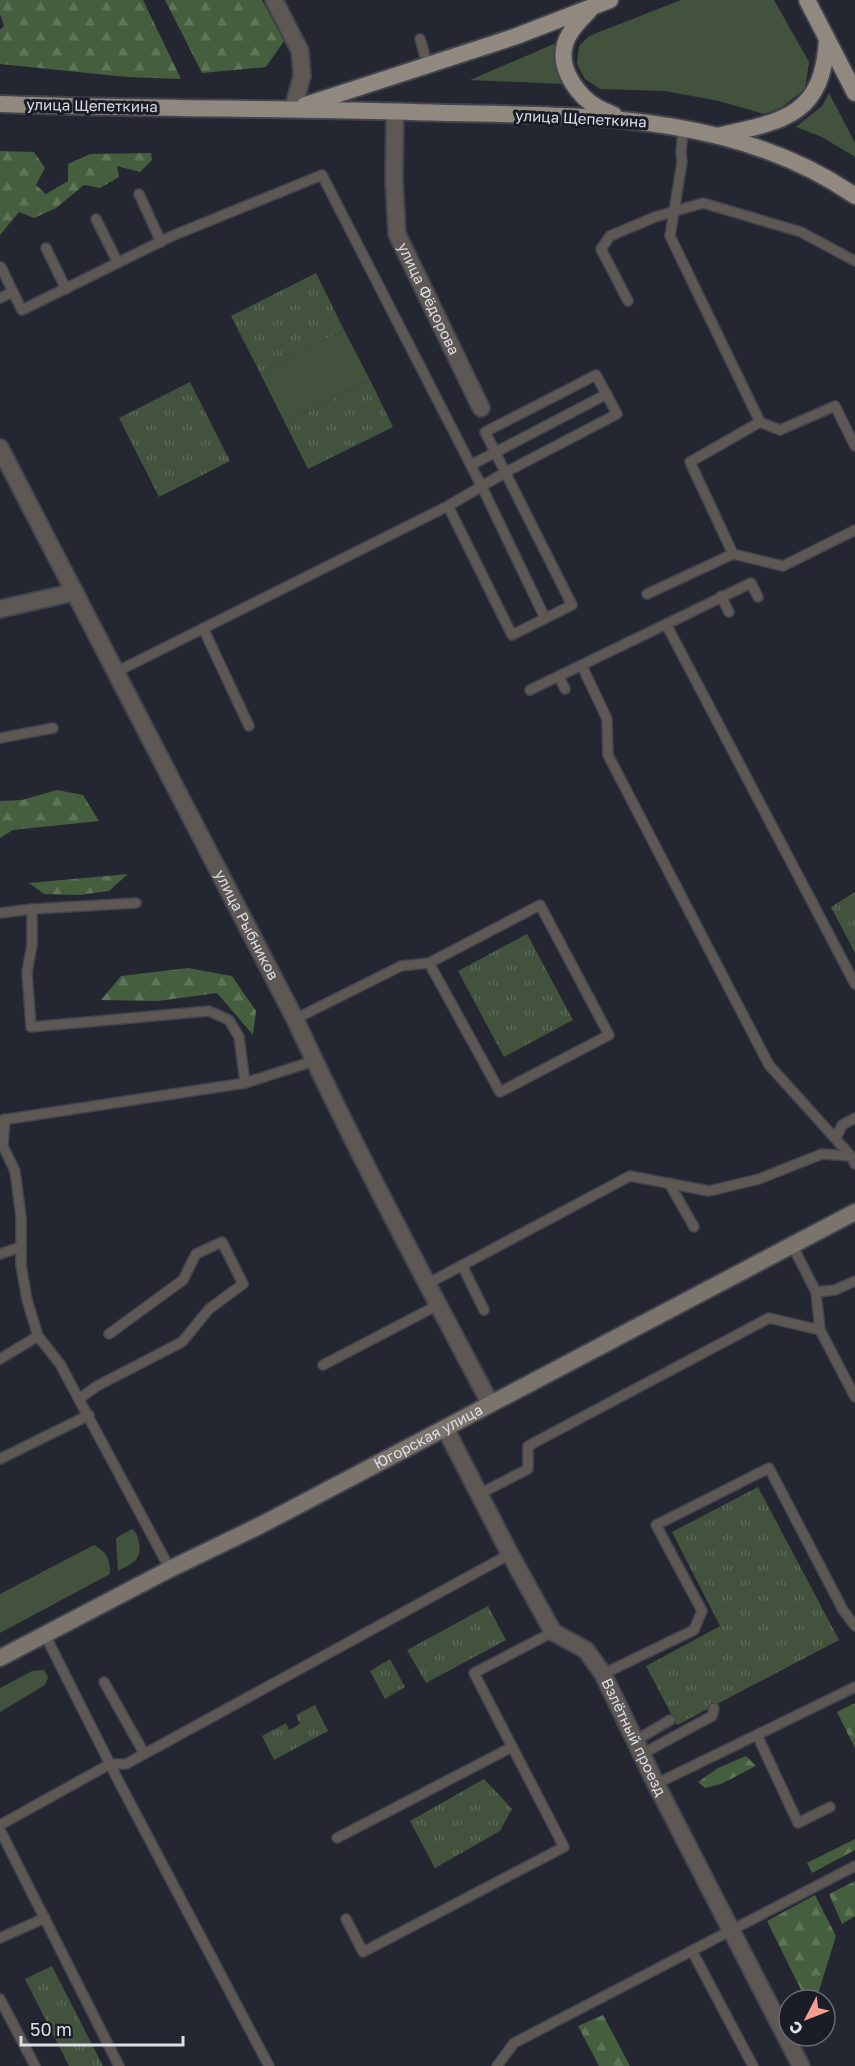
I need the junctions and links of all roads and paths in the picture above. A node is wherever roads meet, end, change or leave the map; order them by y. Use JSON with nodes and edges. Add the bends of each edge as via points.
{"nodes":[{"id":1,"x":274,"y":0,"type":"edge"},
{"id":2,"x":610,"y":0,"type":"edge"},
{"id":3,"x":807,"y":0,"type":"edge"},
{"id":4,"x":592,"y":8,"type":"junction"},
{"id":5,"x":420,"y":39,"type":"dead end"},
{"id":6,"x":827,"y":39,"type":"junction"},
{"id":7,"x":428,"y":66,"type":"junction"},
{"id":8,"x":855,"y":93,"type":"edge"},
{"id":9,"x":0,"y":104,"type":"edge"},
{"id":10,"x":292,"y":109,"type":"junction"},
{"id":11,"x":395,"y":112,"type":"junction"},
{"id":12,"x":622,"y":118,"type":"junction"},
{"id":13,"x":683,"y":128,"type":"junction"},
{"id":14,"x":720,"y":135,"type":"junction"},
{"id":15,"x":139,"y":194,"type":"dead end"},
{"id":16,"x":855,"y":196,"type":"edge"},
{"id":17,"x":673,"y":213,"type":"junction"},
{"id":18,"x":96,"y":219,"type":"dead end"},
{"id":19,"x":161,"y":242,"type":"junction"},
{"id":20,"x":46,"y":248,"type":"dead end"},
{"id":21,"x":855,"y":261,"type":"edge"},
{"id":22,"x":118,"y":263,"type":"junction"},
{"id":23,"x":1,"y":267,"type":"edge"},
{"id":24,"x":66,"y":289,"type":"junction"},
{"id":25,"x":13,"y":292,"type":"junction"},
{"id":26,"x":0,"y":298,"type":"edge"},
{"id":27,"x":628,"y":301,"type":"dead end"},
{"id":28,"x":607,"y":394,"type":"junction"},
{"id":29,"x":481,"y":408,"type":"dead end"},
{"id":30,"x":760,"y":422,"type":"junction"},
{"id":31,"x":855,"y":446,"type":"edge"},
{"id":32,"x":0,"y":448,"type":"edge"},
{"id":33,"x":495,"y":452,"type":"junction"},
{"id":34,"x":471,"y":465,"type":"junction"},
{"id":35,"x":506,"y":472,"type":"junction"},
{"id":36,"x":482,"y":487,"type":"junction"},
{"id":37,"x":448,"y":507,"type":"junction"},
{"id":38,"x":855,"y":530,"type":"edge"},
{"id":39,"x":733,"y":554,"type":"junction"},
{"id":40,"x":75,"y":592,"type":"junction"},
{"id":41,"x":647,"y":594,"type":"dead end"},
{"id":42,"x":721,"y":596,"type":"junction"},
{"id":43,"x":758,"y":597,"type":"dead end"},
{"id":44,"x":0,"y":609,"type":"edge"},
{"id":45,"x":729,"y":612,"type":"dead end"},
{"id":46,"x":546,"y":618,"type":"junction"},
{"id":47,"x":666,"y":624,"type":"junction"},
{"id":48,"x":203,"y":628,"type":"junction"},
{"id":49,"x":582,"y":666,"type":"junction"},
{"id":50,"x":116,"y":672,"type":"junction"},
{"id":51,"x":560,"y":677,"type":"junction"},
{"id":52,"x":566,"y":689,"type":"dead end"},
{"id":53,"x":530,"y":690,"type":"dead end"},
{"id":54,"x":249,"y":726,"type":"dead end"},
{"id":55,"x":53,"y":729,"type":"dead end"},
{"id":56,"x":0,"y":738,"type":"edge"},
{"id":57,"x":136,"y":903,"type":"dead end"},
{"id":58,"x":32,"y":909,"type":"junction"},
{"id":59,"x":0,"y":913,"type":"edge"},
{"id":60,"x":429,"y":963,"type":"junction"},
{"id":61,"x":855,"y":984,"type":"edge"},
{"id":62,"x":295,"y":1019,"type":"junction"},
{"id":63,"x":314,"y":1061,"type":"junction"},
{"id":64,"x":245,"y":1083,"type":"junction"},
{"id":65,"x":855,"y":1118,"type":"edge"},
{"id":66,"x":3,"y":1120,"type":"edge"},
{"id":67,"x":836,"y":1138,"type":"junction"},
{"id":68,"x":853,"y":1160,"type":"edge"},
{"id":69,"x":669,"y":1183,"type":"junction"},
{"id":70,"x":855,"y":1212,"type":"edge"},
{"id":71,"x":693,"y":1227,"type":"dead end"},
{"id":72,"x":792,"y":1245,"type":"junction"},
{"id":73,"x":20,"y":1247,"type":"junction"},
{"id":74,"x":0,"y":1254,"type":"edge"},
{"id":75,"x":462,"y":1265,"type":"junction"},
{"id":76,"x":855,"y":1281,"type":"edge"},
{"id":77,"x":427,"y":1284,"type":"junction"},
{"id":78,"x":816,"y":1292,"type":"junction"},
{"id":79,"x":438,"y":1305,"type":"junction"},
{"id":80,"x":484,"y":1310,"type":"dead end"},
{"id":81,"x":820,"y":1330,"type":"junction"},
{"id":82,"x":109,"y":1334,"type":"dead end"},
{"id":83,"x":38,"y":1336,"type":"junction"},
{"id":84,"x":0,"y":1359,"type":"edge"},
{"id":85,"x":323,"y":1365,"type":"dead end"},
{"id":86,"x":855,"y":1397,"type":"edge"},
{"id":87,"x":79,"y":1399,"type":"junction"},
{"id":88,"x":490,"y":1403,"type":"junction"},
{"id":89,"x":89,"y":1415,"type":"junction"},
{"id":90,"x":445,"y":1428,"type":"junction"},
{"id":91,"x":0,"y":1459,"type":"edge"},
{"id":92,"x":479,"y":1494,"type":"junction"},
{"id":93,"x":510,"y":1554,"type":"junction"},
{"id":94,"x":170,"y":1569,"type":"junction"},
{"id":95,"x":855,"y":1626,"type":"edge"},
{"id":96,"x":553,"y":1632,"type":"junction"},
{"id":97,"x":45,"y":1635,"type":"junction"},
{"id":98,"x":0,"y":1658,"type":"edge"},
{"id":99,"x":603,"y":1674,"type":"junction"},
{"id":100,"x":104,"y":1682,"type":"dead end"},
{"id":101,"x":855,"y":1687,"type":"edge"},
{"id":102,"x":714,"y":1708,"type":"dead end"},
{"id":103,"x":670,"y":1720,"type":"dead end"},
{"id":104,"x":757,"y":1735,"type":"junction"},
{"id":105,"x":512,"y":1747,"type":"junction"},
{"id":106,"x":639,"y":1747,"type":"junction"},
{"id":107,"x":144,"y":1754,"type":"junction"},
{"id":108,"x":110,"y":1764,"type":"junction"},
{"id":109,"x":656,"y":1784,"type":"junction"},
{"id":110,"x":830,"y":1806,"type":"dead end"},
{"id":111,"x":0,"y":1828,"type":"edge"},
{"id":112,"x":337,"y":1838,"type":"dead end"},
{"id":113,"x":855,"y":1866,"type":"edge"},
{"id":114,"x":45,"y":1918,"type":"junction"},
{"id":115,"x":346,"y":1919,"type":"dead end"},
{"id":116,"x":731,"y":1930,"type":"junction"},
{"id":117,"x":0,"y":1938,"type":"edge"},
{"id":118,"x":692,"y":1951,"type":"junction"},
{"id":119,"x":0,"y":1999,"type":"edge"},
{"id":120,"x":34,"y":2066,"type":"edge"},
{"id":121,"x":119,"y":2066,"type":"edge"},
{"id":122,"x":268,"y":2066,"type":"edge"},
{"id":123,"x":496,"y":2066,"type":"edge"},
{"id":124,"x":753,"y":2066,"type":"edge"},
{"id":125,"x":801,"y":2066,"type":"edge"}],
"edges":[{"from":1,"to":10,"type":"street","via":[[300,51],[302,76]]},
{"from":2,"to":4,"type":"main road","name":"улица Щепеткина"},
{"from":3,"to":6,"type":"main road"},
{"from":4,"to":7,"type":"main road","name":"улица Щепеткина"},
{"from":4,"to":12,"type":"main road","via":[[572,29],[564,48],[565,68],[578,91],[596,107]]},
{"from":5,"to":7,"type":"lane"},
{"from":6,"to":8,"type":"main road"},
{"from":6,"to":14,"type":"main road","via":[[821,79],[804,105],[766,125]]},
{"from":7,"to":10,"type":"main road","name":"улица Щепеткина"},
{"from":9,"to":10,"type":"main road","name":"улица Щепеткина"},
{"from":10,"to":11,"type":"main road","name":"улица Щепеткина"},
{"from":11,"to":12,"type":"main road","name":"улица Щепеткина"},
{"from":11,"to":29,"type":"street","name":"улица Фёдорова","via":[[397,234]]},
{"from":12,"to":13,"type":"main road","name":"улица Щепеткина"},
{"from":13,"to":14,"type":"main road","name":"улица Щепеткина"},
{"from":13,"to":17,"type":"lane"},
{"from":14,"to":16,"type":"main road","name":"улица Щепеткина","via":[[806,166]]},
{"from":15,"to":19,"type":"lane"},
{"from":17,"to":21,"type":"lane","via":[[703,203],[801,232]]},
{"from":17,"to":27,"type":"lane","via":[[610,236],[602,249]]},
{"from":17,"to":30,"type":"lane","via":[[670,236]]},
{"from":18,"to":22,"type":"lane"},
{"from":19,"to":22,"type":"lane"},
{"from":19,"to":34,"type":"lane","via":[[322,175]]},
{"from":20,"to":24,"type":"lane"},
{"from":22,"to":24,"type":"lane"},
{"from":23,"to":25,"type":"lane"},
{"from":24,"to":25,"type":"lane","via":[[22,310]]},
{"from":25,"to":26,"type":"lane"},
{"from":28,"to":33,"type":"lane"},
{"from":28,"to":33,"type":"lane","via":[[596,375],[485,432]]},
{"from":28,"to":35,"type":"lane","via":[[617,414]]},
{"from":30,"to":31,"type":"lane","via":[[780,430],[835,406]]},
{"from":30,"to":39,"type":"lane","via":[[690,462]]},
{"from":32,"to":40,"type":"street","name":"улица Рыбников"},
{"from":33,"to":34,"type":"lane"},
{"from":33,"to":35,"type":"lane"},
{"from":34,"to":36,"type":"lane"},
{"from":35,"to":36,"type":"lane"},
{"from":35,"to":46,"type":"lane","via":[[572,605]]},
{"from":36,"to":37,"type":"lane"},
{"from":36,"to":46,"type":"lane"},
{"from":37,"to":46,"type":"lane","via":[[512,635]]},
{"from":37,"to":48,"type":"lane"},
{"from":38,"to":39,"type":"lane","via":[[783,566]]},
{"from":39,"to":41,"type":"lane"},
{"from":40,"to":44,"type":"street"},
{"from":40,"to":50,"type":"street","name":"улица Рыбников"},
{"from":42,"to":43,"type":"lane","via":[[751,583]]},
{"from":42,"to":45,"type":"lane"},
{"from":42,"to":47,"type":"lane"},
{"from":47,"to":49,"type":"lane"},
{"from":47,"to":61,"type":"lane"},
{"from":48,"to":50,"type":"lane"},
{"from":48,"to":54,"type":"lane"},
{"from":49,"to":51,"type":"lane"},
{"from":49,"to":67,"type":"lane","via":[[607,719],[608,754],[769,1065]]},
{"from":50,"to":62,"type":"street","name":"улица Рыбников"},
{"from":51,"to":52,"type":"lane"},
{"from":51,"to":53,"type":"lane"},
{"from":55,"to":56,"type":"lane"},
{"from":57,"to":58,"type":"lane"},
{"from":58,"to":59,"type":"lane"},
{"from":58,"to":64,"type":"lane","via":[[27,972],[31,1027],[209,1011],[229,1020],[239,1037]]},
{"from":60,"to":60,"type":"lane","via":[[500,1092],[609,1035],[540,905]]},
{"from":60,"to":62,"type":"lane","via":[[401,966]]},
{"from":62,"to":63,"type":"street","name":"улица Рыбников"},
{"from":63,"to":64,"type":"lane"},
{"from":63,"to":77,"type":"street","name":"улица Рыбников"},
{"from":64,"to":66,"type":"lane"},
{"from":65,"to":67,"type":"lane","via":[[842,1125]]},
{"from":66,"to":73,"type":"lane","via":[[3,1146],[15,1171]]},
{"from":67,"to":68,"type":"lane"},
{"from":68,"to":69,"type":"lane","via":[[822,1154],[759,1179],[709,1191]]},
{"from":69,"to":71,"type":"lane"},
{"from":69,"to":75,"type":"lane","via":[[630,1176]]},
{"from":70,"to":72,"type":"main road","name":"Югорская улица"},
{"from":72,"to":78,"type":"lane"},
{"from":72,"to":88,"type":"main road","name":"Югорская улица"},
{"from":73,"to":74,"type":"lane"},
{"from":73,"to":83,"type":"lane","via":[[27,1300]]},
{"from":75,"to":77,"type":"lane"},
{"from":75,"to":80,"type":"lane"},
{"from":76,"to":78,"type":"lane","via":[[835,1290]]},
{"from":77,"to":79,"type":"street","name":"улица Рыбников"},
{"from":78,"to":81,"type":"lane"},
{"from":79,"to":85,"type":"lane"},
{"from":79,"to":88,"type":"street","name":"улица Рыбников"},
{"from":81,"to":86,"type":"lane"},
{"from":81,"to":92,"type":"lane","via":[[769,1318],[528,1446],[528,1469]]},
{"from":82,"to":87,"type":"lane","via":[[183,1280],[196,1254],[222,1242],[243,1284],[209,1309],[182,1342]]},
{"from":83,"to":84,"type":"lane"},
{"from":83,"to":87,"type":"lane","via":[[60,1364]]},
{"from":87,"to":89,"type":"lane"},
{"from":88,"to":90,"type":"main road","name":"Югорская улица"},
{"from":89,"to":91,"type":"lane"},
{"from":89,"to":94,"type":"lane"},
{"from":90,"to":92,"type":"street"},
{"from":90,"to":94,"type":"main road","name":"Югорская улица"},
{"from":92,"to":93,"type":"street"},
{"from":93,"to":96,"type":"street"},
{"from":93,"to":107,"type":"lane"},
{"from":94,"to":97,"type":"main road","name":"Югорская улица"},
{"from":95,"to":99,"type":"lane","via":[[769,1468],[656,1526],[702,1611],[694,1630]]},
{"from":96,"to":99,"type":"street","name":"Взлётный проезд","via":[[586,1650]]},
{"from":96,"to":105,"type":"lane","via":[[474,1673]]},
{"from":97,"to":98,"type":"main road","name":"Югорская улица"},
{"from":97,"to":108,"type":"lane"},
{"from":99,"to":106,"type":"street","name":"Взлётный проезд"},
{"from":100,"to":107,"type":"lane"},
{"from":101,"to":104,"type":"lane"},
{"from":102,"to":106,"type":"lane","via":[[712,1716]]},
{"from":103,"to":106,"type":"lane"},
{"from":104,"to":109,"type":"lane"},
{"from":104,"to":110,"type":"lane","via":[[798,1823]]},
{"from":105,"to":112,"type":"lane"},
{"from":105,"to":115,"type":"lane","via":[[564,1847],[363,1952]]},
{"from":106,"to":109,"type":"street","name":"Взлётный проезд"},
{"from":107,"to":108,"type":"lane","via":[[126,1764]]},
{"from":108,"to":111,"type":"lane"},
{"from":108,"to":122,"type":"lane"},
{"from":109,"to":116,"type":"street","name":"Взлётный проезд"},
{"from":111,"to":114,"type":"lane"},
{"from":113,"to":116,"type":"lane"},
{"from":114,"to":117,"type":"lane"},
{"from":114,"to":121,"type":"lane"},
{"from":116,"to":118,"type":"lane"},
{"from":116,"to":125,"type":"street","name":"Взлётный проезд"},
{"from":118,"to":123,"type":"lane","via":[[514,2043]]},
{"from":118,"to":124,"type":"lane"},
{"from":119,"to":120,"type":"lane"}]}
